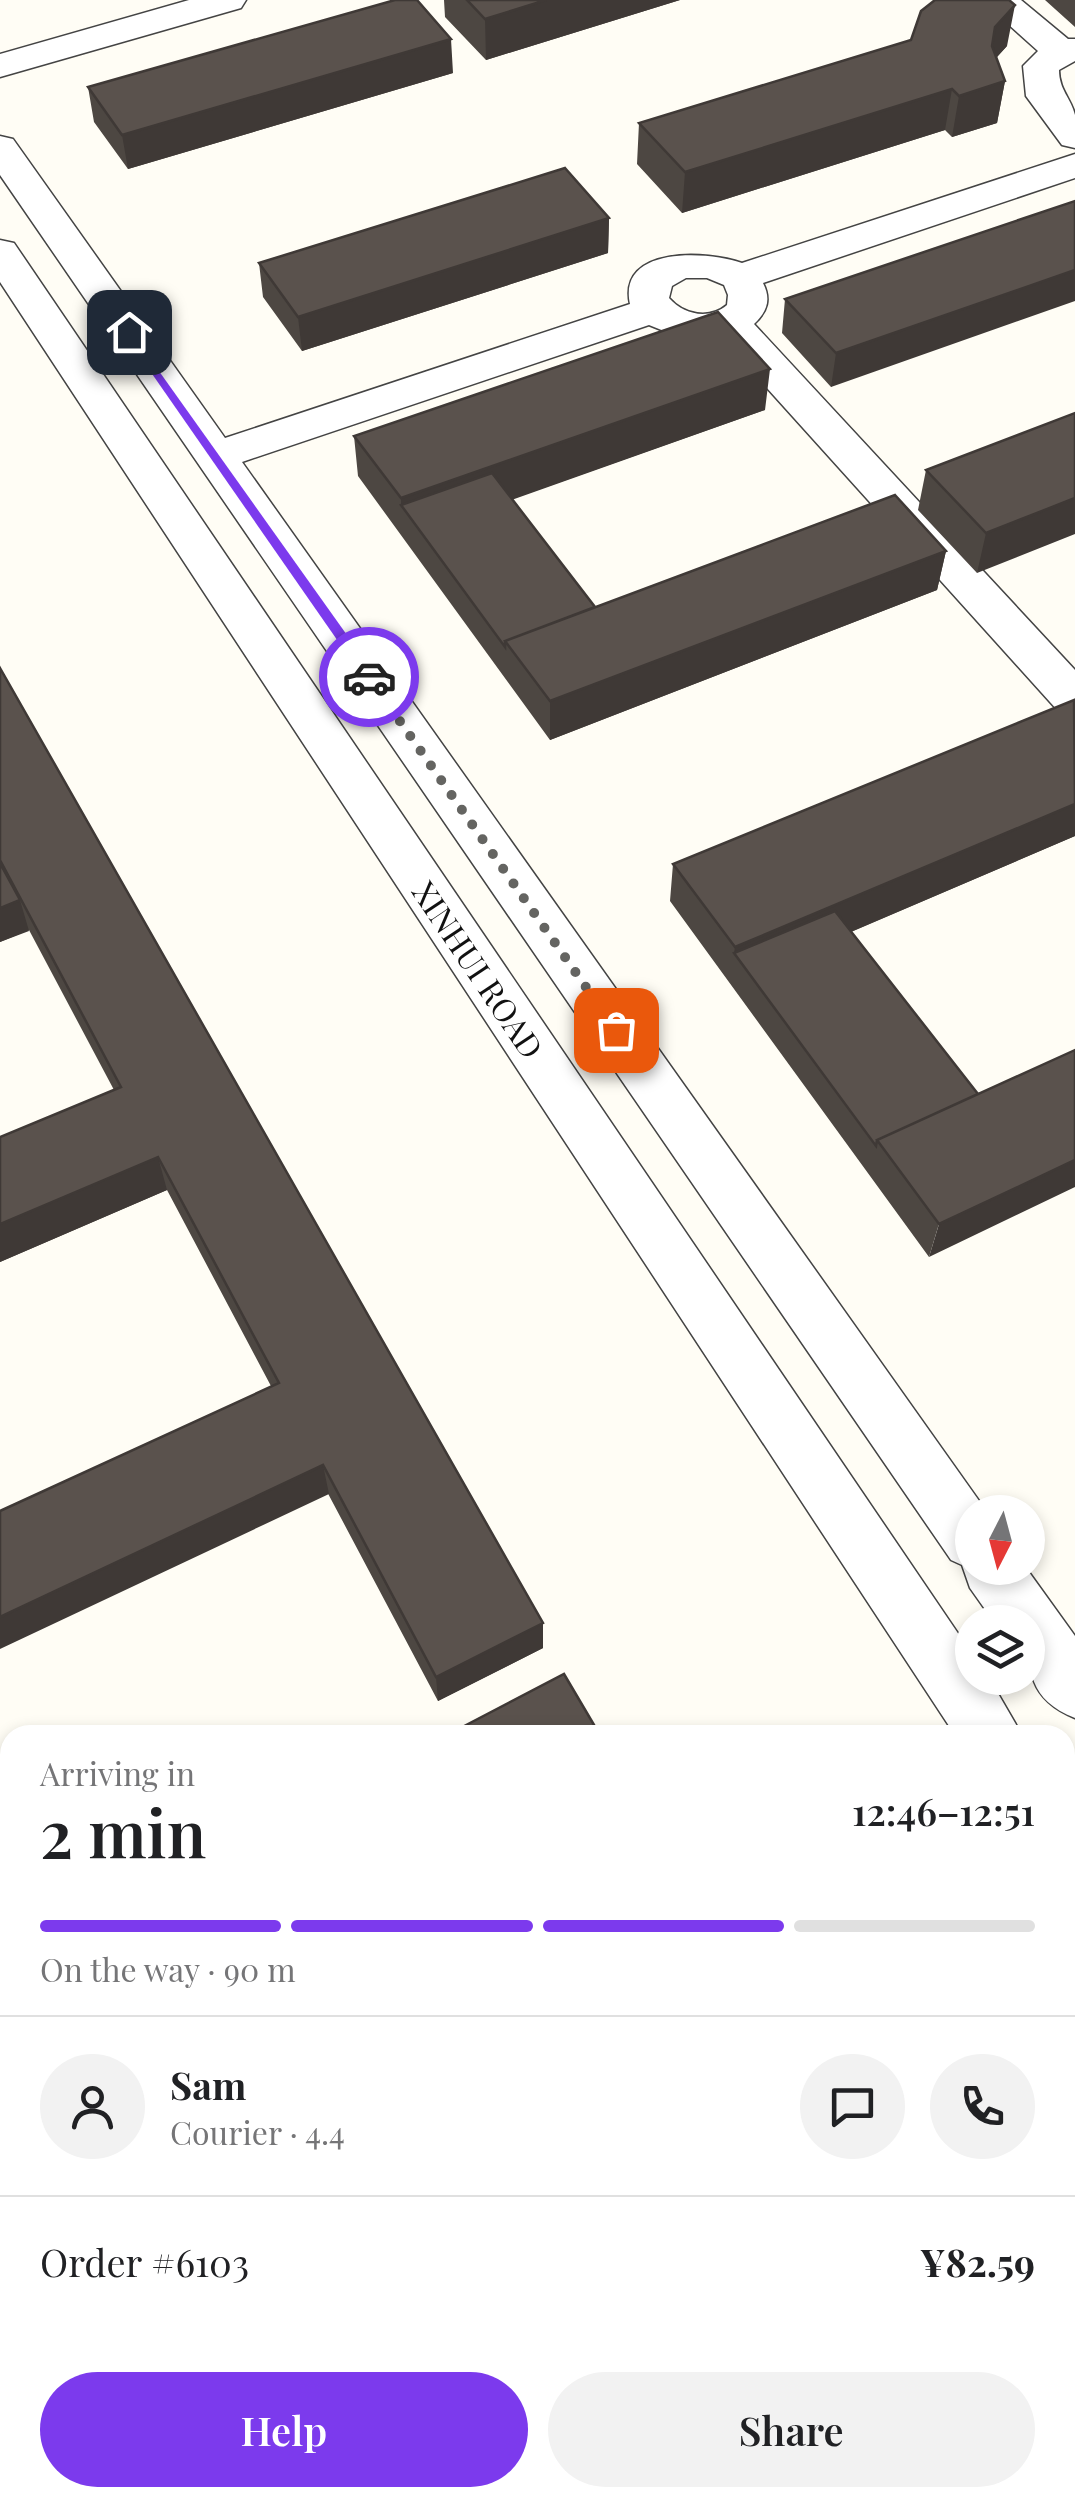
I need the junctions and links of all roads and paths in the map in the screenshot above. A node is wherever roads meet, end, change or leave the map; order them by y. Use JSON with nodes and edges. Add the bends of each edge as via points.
{"nodes":[{"id":1,"x":132,"y":0,"type":"edge"},
{"id":2,"x":228,"y":0,"type":"edge"},
{"id":3,"x":999,"y":0,"type":"edge"},
{"id":4,"x":0,"y":37,"type":"edge"},
{"id":5,"x":1068,"y":51,"type":"edge"},
{"id":6,"x":0,"y":66,"type":"edge"},
{"id":7,"x":1075,"y":137,"type":"edge"},
{"id":8,"x":0,"y":147,"type":"edge"},
{"id":9,"x":1075,"y":165,"type":"edge"},
{"id":10,"x":0,"y":252,"type":"edge"},
{"id":11,"x":740,"y":278,"type":"junction"},
{"id":12,"x":653,"y":310,"type":"junction"},
{"id":13,"x":730,"y":322,"type":"junction"},
{"id":14,"x":215,"y":456,"type":"junction"},
{"id":15,"x":1075,"y":700,"type":"edge"},
{"id":16,"x":955,"y":1517,"type":"edge"},
{"id":17,"x":1003,"y":1585,"type":"edge"},
{"id":18,"x":1075,"y":1688,"type":"edge"},
{"id":19,"x":984,"y":1725,"type":"edge"}],
"edges":[{"from":1,"to":4,"type":"street"},
{"from":2,"to":6,"type":"street"},
{"from":3,"to":5,"type":"street"},
{"from":5,"to":7,"type":"street","via":[[1040,66],[1038,84]]},
{"from":8,"to":14,"type":"street"},
{"from":9,"to":11,"type":"street"},
{"from":10,"to":19,"type":"street","name":"XINHUI ROAD"},
{"from":11,"to":12,"type":"street","via":[[712,265],[663,272],[647,290]]},
{"from":11,"to":13,"type":"street","via":[[750,301]]},
{"from":12,"to":13,"type":"street","via":[[696,328]]},
{"from":12,"to":14,"type":"street"},
{"from":13,"to":15,"type":"street"},
{"from":14,"to":16,"type":"street"},
{"from":17,"to":18,"type":"street"}]}
